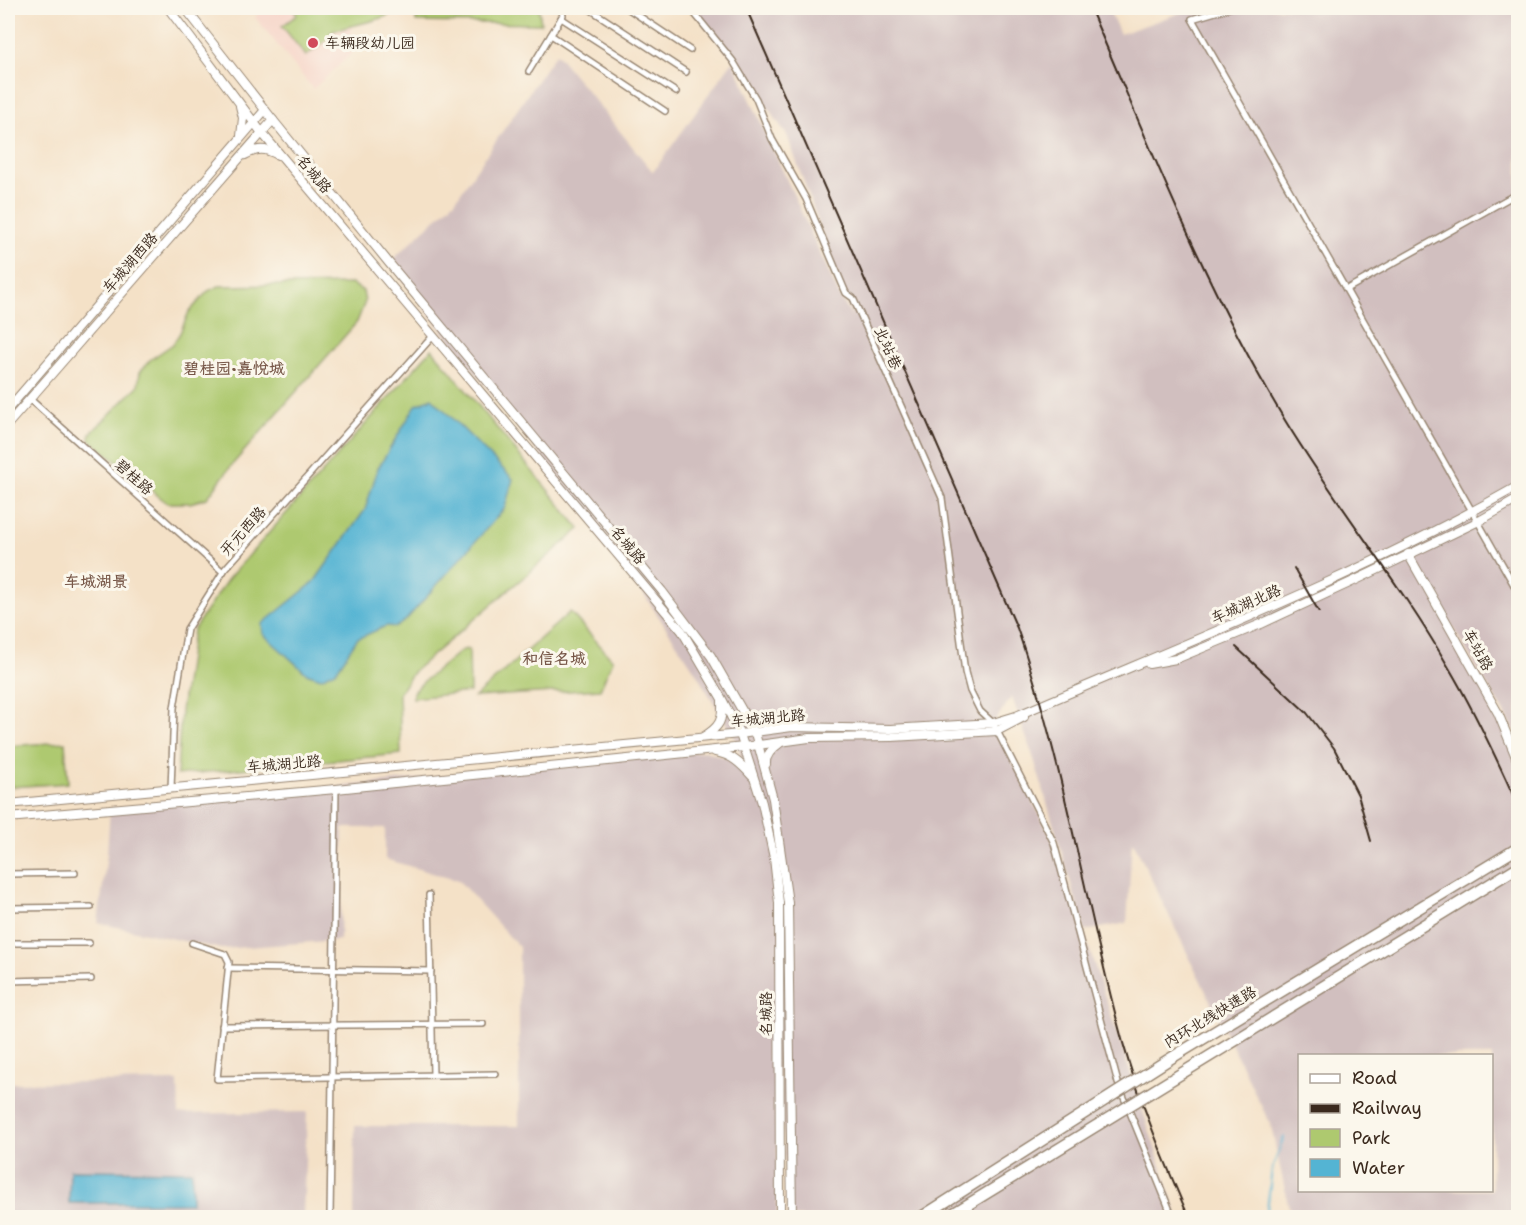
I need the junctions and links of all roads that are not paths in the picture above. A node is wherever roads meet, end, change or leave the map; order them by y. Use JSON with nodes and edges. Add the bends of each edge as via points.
{"nodes":[{"id":1,"x":168,"y":8,"type":"edge"},
{"id":2,"x":185,"y":8,"type":"edge"},
{"id":3,"x":561,"y":8,"type":"edge"},
{"id":4,"x":588,"y":8,"type":"edge"},
{"id":5,"x":627,"y":8,"type":"edge"},
{"id":6,"x":690,"y":8,"type":"edge"},
{"id":7,"x":1229,"y":8,"type":"edge"},
{"id":8,"x":561,"y":18,"type":"junction"},
{"id":9,"x":551,"y":35,"type":"junction"},
{"id":10,"x":690,"y":50,"type":"dead end"},
{"id":11,"x":529,"y":71,"type":"dead end"},
{"id":12,"x":686,"y":72,"type":"dead end"},
{"id":13,"x":676,"y":92,"type":"dead end"},
{"id":14,"x":239,"y":102,"type":"junction"},
{"id":15,"x":265,"y":110,"type":"junction"},
{"id":16,"x":665,"y":111,"type":"dead end"},
{"id":17,"x":273,"y":120,"type":"junction"},
{"id":18,"x":254,"y":122,"type":"junction"},
{"id":19,"x":262,"y":133,"type":"junction"},
{"id":20,"x":241,"y":138,"type":"junction"},
{"id":21,"x":282,"y":156,"type":"junction"},
{"id":22,"x":241,"y":157,"type":"junction"},
{"id":23,"x":1518,"y":193,"type":"edge"},
{"id":24,"x":1347,"y":289,"type":"junction"},
{"id":25,"x":433,"y":336,"type":"junction"},
{"id":26,"x":30,"y":399,"type":"junction"},
{"id":27,"x":8,"y":409,"type":"edge"},
{"id":28,"x":8,"y":424,"type":"edge"},
{"id":29,"x":1518,"y":486,"type":"edge"},
{"id":30,"x":1518,"y":499,"type":"edge"},
{"id":31,"x":1473,"y":512,"type":"junction"},
{"id":32,"x":1479,"y":521,"type":"junction"},
{"id":33,"x":1408,"y":554,"type":"junction"},
{"id":34,"x":223,"y":572,"type":"junction"},
{"id":35,"x":1518,"y":592,"type":"edge"},
{"id":36,"x":722,"y":699,"type":"junction"},
{"id":37,"x":745,"y":715,"type":"junction"},
{"id":38,"x":995,"y":727,"type":"junction"},
{"id":39,"x":890,"y":729,"type":"junction"},
{"id":40,"x":755,"y":733,"type":"junction"},
{"id":41,"x":740,"y":734,"type":"junction"},
{"id":42,"x":702,"y":738,"type":"junction"},
{"id":43,"x":781,"y":742,"type":"junction"},
{"id":44,"x":759,"y":745,"type":"junction"},
{"id":45,"x":744,"y":747,"type":"junction"},
{"id":46,"x":705,"y":751,"type":"junction"},
{"id":47,"x":1518,"y":762,"type":"edge"},
{"id":48,"x":766,"y":771,"type":"junction"},
{"id":49,"x":755,"y":779,"type":"junction"},
{"id":50,"x":171,"y":789,"type":"junction"},
{"id":51,"x":336,"y":789,"type":"junction"},
{"id":52,"x":8,"y":804,"type":"edge"},
{"id":53,"x":8,"y":818,"type":"edge"},
{"id":54,"x":1518,"y":848,"type":"edge"},
{"id":55,"x":1518,"y":867,"type":"edge"},
{"id":56,"x":75,"y":873,"type":"dead end"},
{"id":57,"x":8,"y":874,"type":"edge"},
{"id":58,"x":429,"y":895,"type":"dead end"},
{"id":59,"x":91,"y":907,"type":"dead end"},
{"id":60,"x":8,"y":908,"type":"edge"},
{"id":61,"x":8,"y":943,"type":"edge"},
{"id":62,"x":89,"y":943,"type":"dead end"},
{"id":63,"x":192,"y":943,"type":"dead end"},
{"id":64,"x":228,"y":968,"type":"junction"},
{"id":65,"x":334,"y":969,"type":"junction"},
{"id":66,"x":431,"y":971,"type":"junction"},
{"id":67,"x":91,"y":979,"type":"dead end"},
{"id":68,"x":8,"y":981,"type":"edge"},
{"id":69,"x":333,"y":1024,"type":"junction"},
{"id":70,"x":483,"y":1024,"type":"dead end"},
{"id":71,"x":432,"y":1025,"type":"junction"},
{"id":72,"x":222,"y":1026,"type":"junction"},
{"id":73,"x":496,"y":1074,"type":"dead end"},
{"id":74,"x":433,"y":1075,"type":"junction"},
{"id":75,"x":332,"y":1077,"type":"junction"},
{"id":76,"x":330,"y":1218,"type":"edge"},
{"id":77,"x":780,"y":1218,"type":"edge"},
{"id":78,"x":792,"y":1218,"type":"edge"},
{"id":79,"x":920,"y":1218,"type":"edge"},
{"id":80,"x":946,"y":1218,"type":"edge"},
{"id":81,"x":1173,"y":1218,"type":"edge"}],
"edges":[{"from":1,"to":14,"type":"main road","name":"名城路"},
{"from":2,"to":15,"type":"main road","name":"名城路"},
{"from":3,"to":8,"type":"street"},
{"from":4,"to":12,"type":"street"},
{"from":5,"to":10,"type":"street"},
{"from":6,"to":38,"type":"street","name":"北站巷","via":[[733,61],[756,99],[772,138],[806,199],[942,498],[965,672],[980,711]]},
{"from":7,"to":24,"type":"street","via":[[1192,19]]},
{"from":8,"to":9,"type":"street"},
{"from":8,"to":13,"type":"street"},
{"from":9,"to":11,"type":"street"},
{"from":9,"to":16,"type":"street"},
{"from":14,"to":18,"type":"main road","name":"名城路"},
{"from":14,"to":20,"type":"main road","via":[[243,118]]},
{"from":15,"to":17,"type":"main road","name":"名城路"},
{"from":15,"to":18,"type":"main road","name":"车城湖西路"},
{"from":17,"to":19,"type":"main road","name":"车城湖西路"},
{"from":17,"to":37,"type":"main road","name":"名城路","via":[[662,591],[711,656]]},
{"from":18,"to":19,"type":"main road","name":"名城路"},
{"from":18,"to":20,"type":"main road","name":"车城湖西路"},
{"from":19,"to":21,"type":"main road","name":"名城路"},
{"from":19,"to":22,"type":"main road","name":"车城湖西路"},
{"from":20,"to":27,"type":"main road","name":"车城湖西路"},
{"from":21,"to":22,"type":"main road","via":[[268,149],[256,149]]},
{"from":21,"to":25,"type":"main road","name":"名城路"},
{"from":22,"to":26,"type":"main road","name":"车城湖西路"},
{"from":23,"to":24,"type":"street"},
{"from":24,"to":31,"type":"street"},
{"from":25,"to":34,"type":"street","name":"开元西路"},
{"from":25,"to":36,"type":"main road","name":"名城路","via":[[682,631]]},
{"from":26,"to":28,"type":"main road","name":"车城湖西路"},
{"from":26,"to":34,"type":"street","name":"碧桂路"},
{"from":29,"to":31,"type":"main road","name":"车城湖北路"},
{"from":30,"to":32,"type":"main road","name":"车城湖北路"},
{"from":31,"to":32,"type":"street"},
{"from":31,"to":38,"type":"main road","name":"车城湖北路","via":[[1255,615]]},
{"from":32,"to":33,"type":"main road","name":"车城湖北路"},
{"from":32,"to":35,"type":"street"},
{"from":33,"to":38,"type":"main road","name":"车城湖北路","via":[[1261,624],[1176,659],[1154,662]]},
{"from":33,"to":47,"type":"main road","name":"车站路","via":[[1498,713]]},
{"from":34,"to":50,"type":"street","name":"开元西路","via":[[187,629],[174,708]]},
{"from":36,"to":41,"type":"main road","name":"名城路"},
{"from":36,"to":42,"type":"main road","via":[[723,713],[717,729]]},
{"from":37,"to":39,"type":"main road","via":[[754,722],[767,724],[884,724]]},
{"from":37,"to":40,"type":"main road","name":"名城路"},
{"from":38,"to":39,"type":"main road","name":"车城湖北路"},
{"from":38,"to":43,"type":"main road","name":"车城湖北路"},
{"from":38,"to":81,"type":"street","name":"北站巷","via":[[1054,843],[1118,1083]]},
{"from":39,"to":40,"type":"main road","name":"车城湖北路","via":[[792,727]]},
{"from":40,"to":41,"type":"main road","name":"车城湖北路"},
{"from":40,"to":44,"type":"main road","name":"名城路"},
{"from":41,"to":42,"type":"main road","name":"车城湖北路"},
{"from":41,"to":45,"type":"main road","name":"名城路"},
{"from":42,"to":50,"type":"main road","name":"车城湖北路"},
{"from":43,"to":44,"type":"main road","name":"车城湖北路"},
{"from":43,"to":48,"type":"main road","via":[[766,759]]},
{"from":44,"to":45,"type":"main road","name":"车城湖北路"},
{"from":44,"to":48,"type":"main road","name":"名城路"},
{"from":45,"to":46,"type":"main road","name":"车城湖北路"},
{"from":45,"to":49,"type":"main road","name":"名城路"},
{"from":46,"to":49,"type":"main road","via":[[723,753],[739,762]]},
{"from":46,"to":51,"type":"main road","name":"车城湖北路"},
{"from":48,"to":78,"type":"main road","name":"名城路","via":[[788,903]]},
{"from":49,"to":77,"type":"main road","name":"名城路","via":[[774,858],[779,903]]},
{"from":50,"to":52,"type":"main road","name":"车城湖北路"},
{"from":51,"to":53,"type":"main road","name":"车城湖北路"},
{"from":51,"to":65,"type":"street"},
{"from":54,"to":79,"type":"highway","name":"内环北线快速路","bridge":true,"via":[[1168,1060]]},
{"from":55,"to":80,"type":"highway","name":"内环北线快速路","bridge":true},
{"from":56,"to":57,"type":"street"},
{"from":58,"to":66,"type":"street"},
{"from":59,"to":60,"type":"street"},
{"from":61,"to":62,"type":"street"},
{"from":63,"to":64,"type":"street","via":[[225,954]]},
{"from":64,"to":65,"type":"street"},
{"from":64,"to":72,"type":"street"},
{"from":65,"to":66,"type":"street"},
{"from":65,"to":69,"type":"street"},
{"from":66,"to":71,"type":"street"},
{"from":67,"to":68,"type":"street"},
{"from":69,"to":71,"type":"street"},
{"from":69,"to":72,"type":"street"},
{"from":69,"to":75,"type":"street"},
{"from":70,"to":71,"type":"street"},
{"from":71,"to":74,"type":"street"},
{"from":72,"to":75,"type":"street","via":[[217,1079]]},
{"from":73,"to":74,"type":"street"},
{"from":74,"to":75,"type":"street"},
{"from":75,"to":76,"type":"street"}]}
